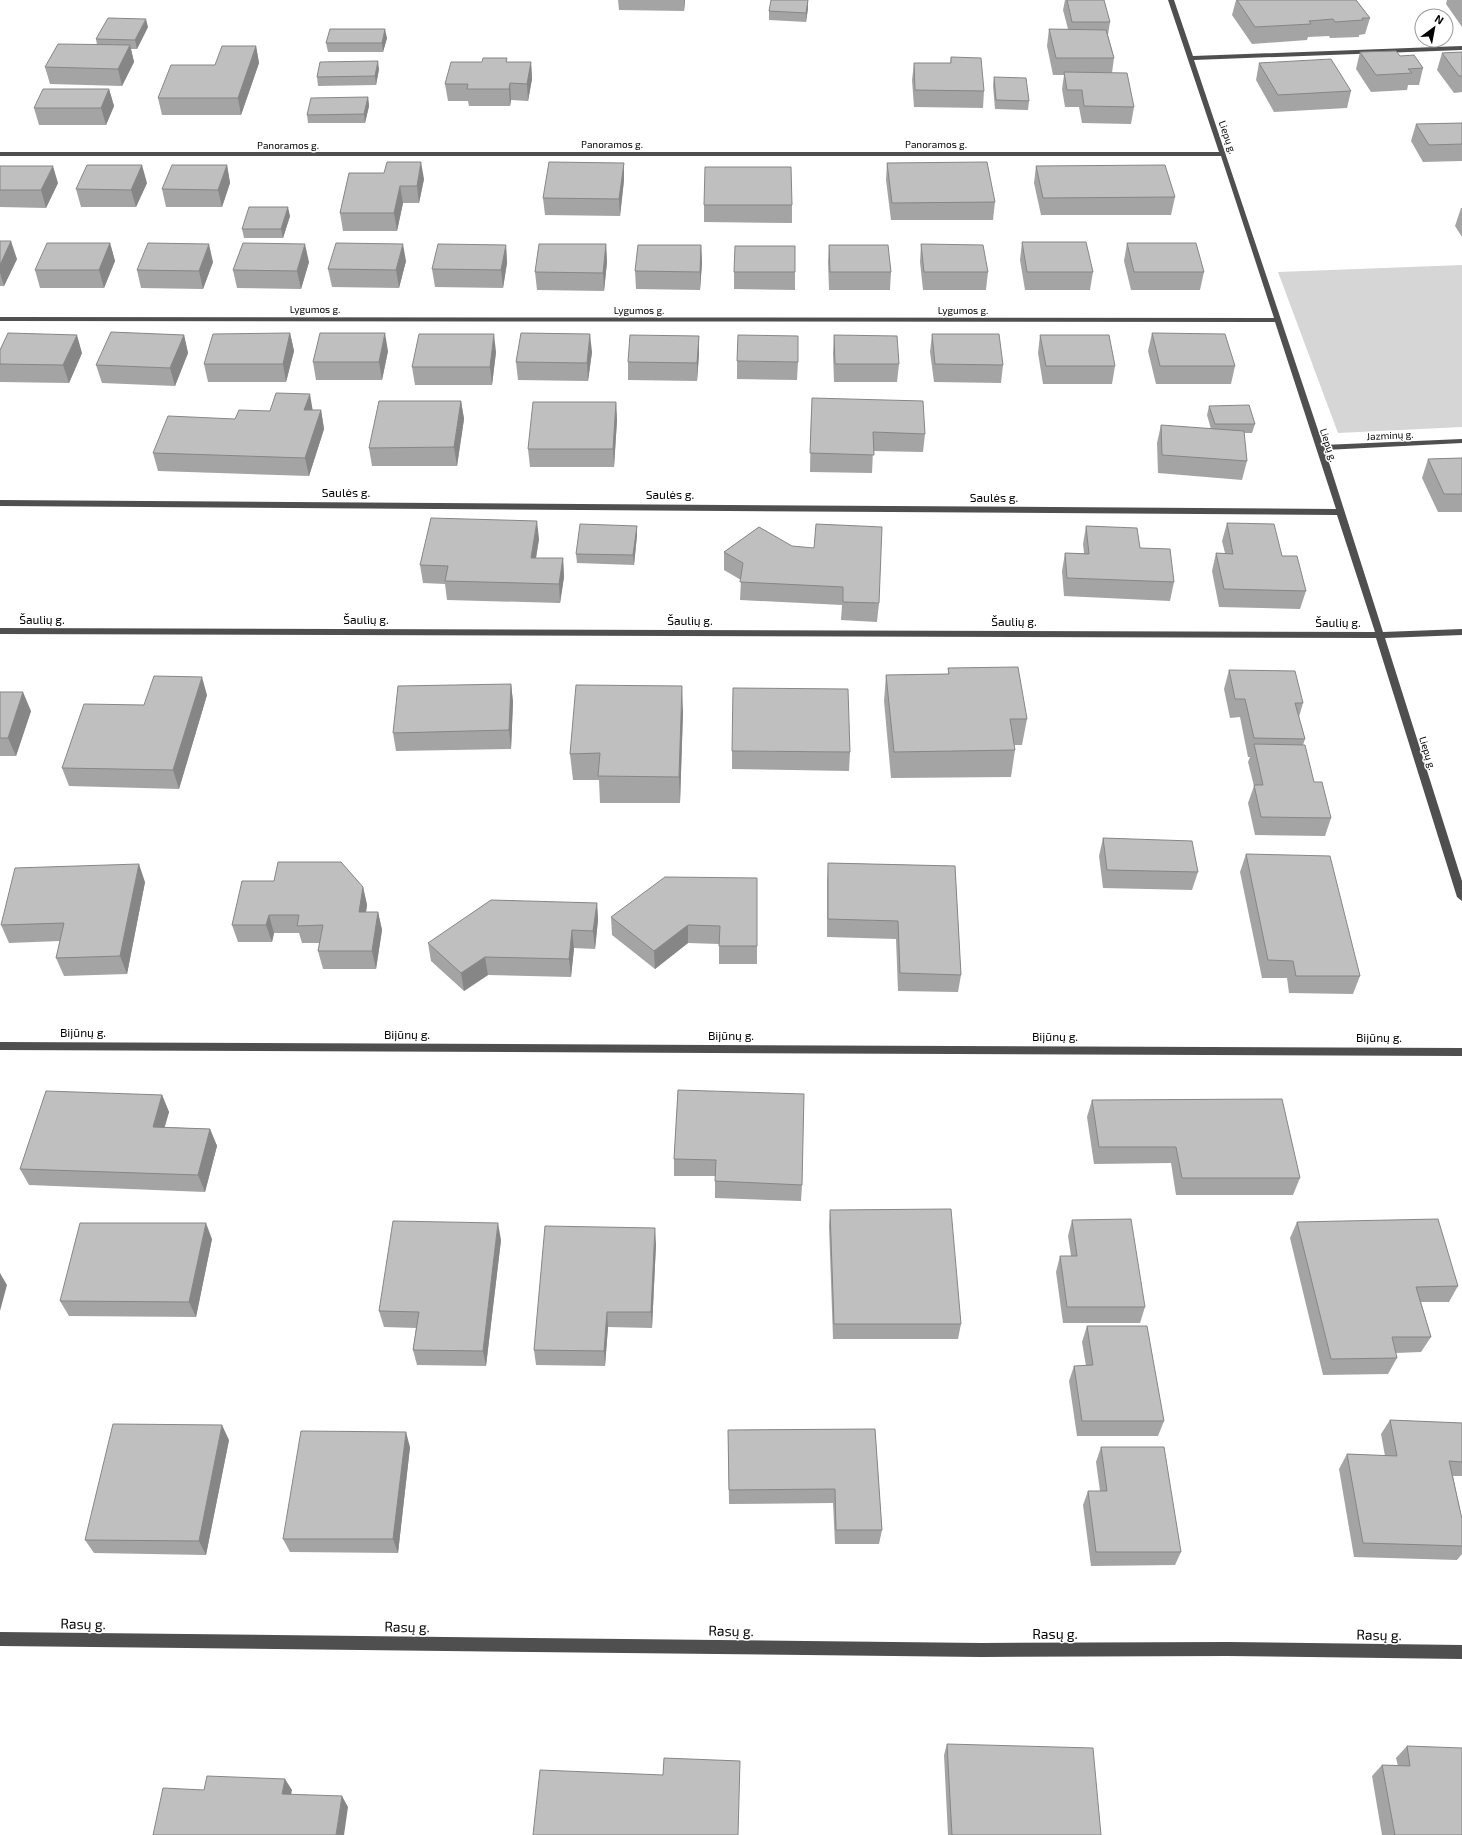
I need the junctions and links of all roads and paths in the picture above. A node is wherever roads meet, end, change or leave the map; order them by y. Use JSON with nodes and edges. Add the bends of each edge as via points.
{"nodes":[{"id":1,"x":1171,"y":0,"type":"edge"},
{"id":2,"x":1462,"y":48,"type":"edge"},
{"id":3,"x":1191,"y":58,"type":"junction"},
{"id":4,"x":0,"y":154,"type":"edge"},
{"id":5,"x":1223,"y":154,"type":"junction"},
{"id":6,"x":0,"y":319,"type":"edge"},
{"id":7,"x":1278,"y":320,"type":"junction"},
{"id":8,"x":1462,"y":441,"type":"edge"},
{"id":9,"x":1319,"y":448,"type":"junction"},
{"id":10,"x":0,"y":503,"type":"edge"},
{"id":11,"x":1340,"y":512,"type":"junction"},
{"id":12,"x":0,"y":631,"type":"edge"},
{"id":13,"x":1462,"y":632,"type":"edge"},
{"id":14,"x":1381,"y":635,"type":"junction"},
{"id":15,"x":1462,"y":897,"type":"edge"},
{"id":16,"x":0,"y":1046,"type":"edge"},
{"id":17,"x":1462,"y":1052,"type":"edge"},
{"id":18,"x":0,"y":1638,"type":"edge"},
{"id":19,"x":1462,"y":1652,"type":"edge"}],
"edges":[{"from":1,"to":3,"type":"street","name":"Liepų g."},
{"from":2,"to":3,"type":"street"},
{"from":3,"to":5,"type":"street","name":"Liepų g."},
{"from":4,"to":5,"type":"street","name":"Panoramos g."},
{"from":5,"to":7,"type":"street","name":"Liepų g."},
{"from":6,"to":7,"type":"street","name":"Lygumos g."},
{"from":7,"to":9,"type":"street","name":"Liepų g."},
{"from":8,"to":9,"type":"street","name":"Jazminų g."},
{"from":9,"to":11,"type":"street","name":"Liepų g."},
{"from":10,"to":11,"type":"street","name":"Saulės g."},
{"from":11,"to":14,"type":"street","name":"Liepų g."},
{"from":12,"to":14,"type":"street","name":"Šaulių g."},
{"from":13,"to":14,"type":"street","name":"Šaulių g."},
{"from":14,"to":15,"type":"street","name":"Liepų g."},
{"from":16,"to":17,"type":"street","name":"Bijūnų g."},
{"from":18,"to":19,"type":"street","name":"Rasų g.","via":[[981,1650],[1228,1649]]}]}
